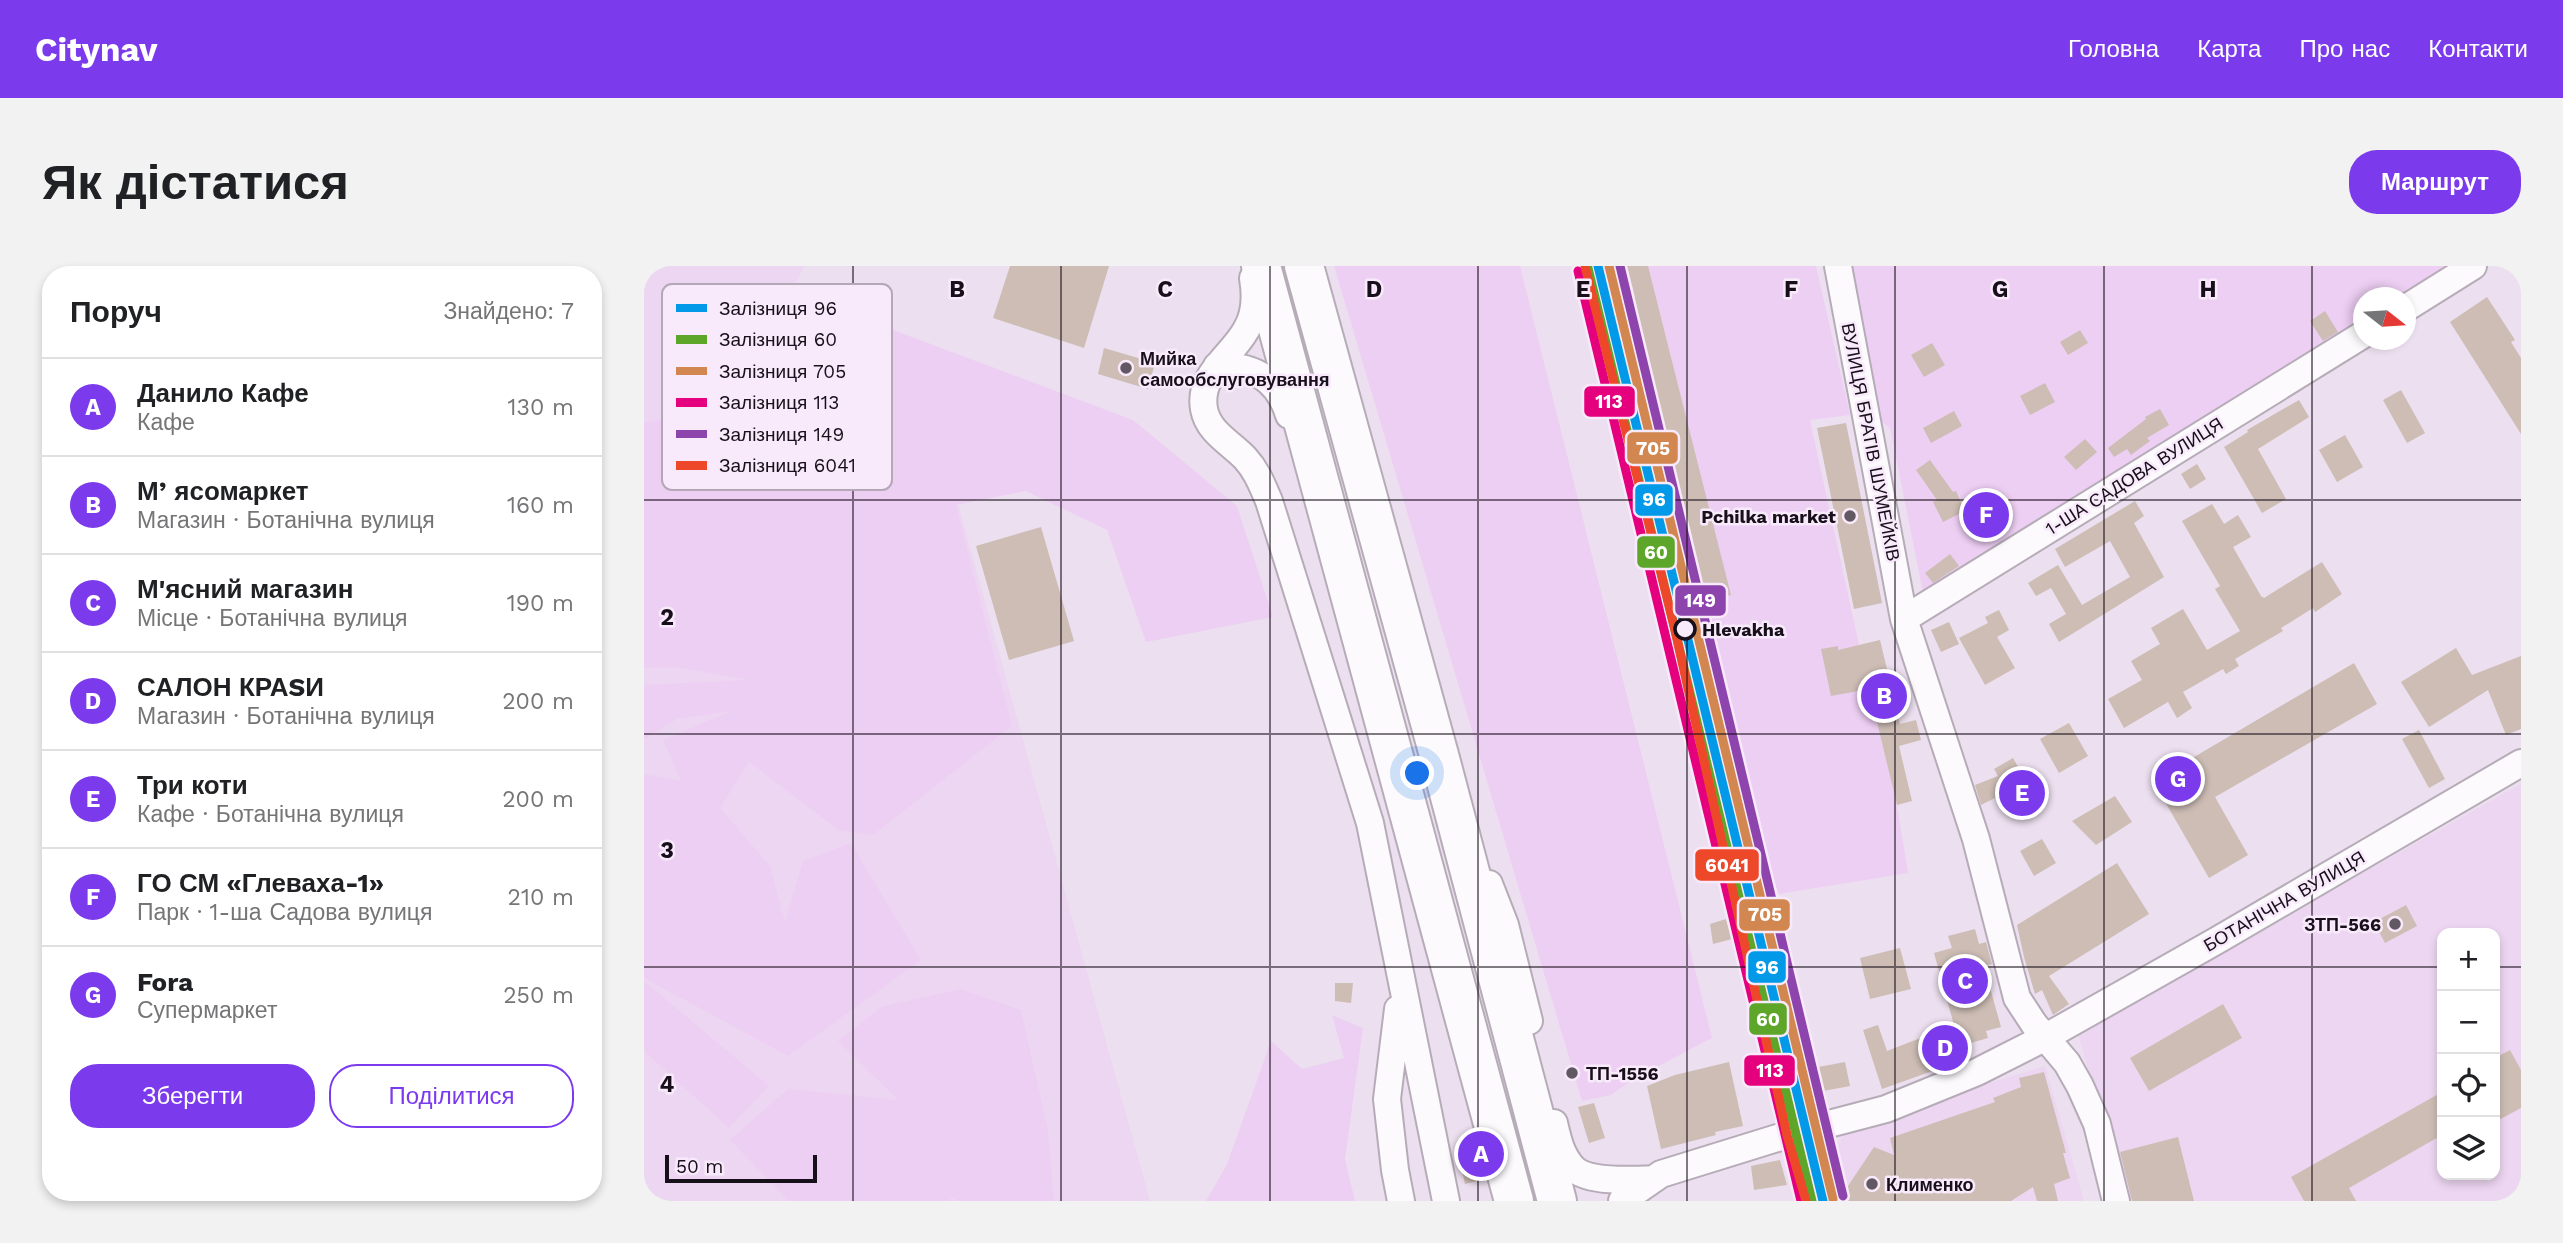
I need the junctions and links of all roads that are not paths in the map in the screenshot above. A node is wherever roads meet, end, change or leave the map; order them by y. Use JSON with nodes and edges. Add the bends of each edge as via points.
{"nodes":[{"id":1,"x":1251,"y":266,"type":"edge"},
{"id":2,"x":1261,"y":266,"type":"edge"},
{"id":3,"x":1304,"y":266,"type":"edge"},
{"id":4,"x":1838,"y":266,"type":"edge"},
{"id":5,"x":2473,"y":266,"type":"edge"},
{"id":6,"x":2416,"y":301,"type":"edge"},
{"id":7,"x":2353,"y":341,"type":"edge"},
{"id":8,"x":1217,"y":366,"type":"junction"},
{"id":9,"x":1324,"y":500,"type":"junction"},
{"id":10,"x":1904,"y":619,"type":"junction"},
{"id":11,"x":1439,"y":755,"type":"junction"},
{"id":12,"x":2521,"y":763,"type":"edge"},
{"id":13,"x":1401,"y":987,"type":"junction"},
{"id":14,"x":2046,"y":1037,"type":"junction"},
{"id":15,"x":1395,"y":1170,"type":"junction"},
{"id":16,"x":1438,"y":1170,"type":"junction"},
{"id":17,"x":1656,"y":1179,"type":"junction"},
{"id":18,"x":1401,"y":1201,"type":"edge"},
{"id":19,"x":1446,"y":1201,"type":"edge"},
{"id":20,"x":1514,"y":1201,"type":"edge"},
{"id":21,"x":1558,"y":1201,"type":"edge"},
{"id":22,"x":1622,"y":1201,"type":"edge"},
{"id":23,"x":2116,"y":1201,"type":"edge"}],
"edges":[{"from":1,"to":8,"type":"street","via":[[1254,309],[1246,331]]},
{"from":2,"to":9,"type":"highway"},
{"from":3,"to":11,"type":"highway"},
{"from":4,"to":10,"type":"street","name":"ВУЛИЦЯ БРАТІВ ШУМЕЙКІВ"},
{"from":5,"to":6,"type":"street"},
{"from":7,"to":10,"type":"street","name":"1-ША САДОВА ВУЛИЦЯ"},
{"from":8,"to":9,"type":"street","via":[[1261,374],[1275,387],[1285,403],[1304,465]]},
{"from":8,"to":13,"type":"street","via":[[1206,382],[1204,412],[1211,426],[1258,476],[1269,501],[1370,823]]},
{"from":9,"to":20,"type":"highway"},
{"from":10,"to":14,"type":"street","via":[[1976,839],[2017,998]]},
{"from":11,"to":17,"type":"street","via":[[1505,925],[1560,1148],[1575,1170],[1603,1179]]},
{"from":11,"to":21,"type":"highway"},
{"from":12,"to":14,"type":"street","name":"БОТАНІЧНА ВУЛИЦЯ"},
{"from":13,"to":15,"type":"street","via":[[1387,1098]]},
{"from":13,"to":16,"type":"street"},
{"from":14,"to":17,"type":"street","name":"БОТАНІЧНА ВУЛИЦЯ","via":[[1977,1072],[1886,1109],[1780,1137]]},
{"from":14,"to":23,"type":"street","via":[[2074,1075],[2097,1124]]},
{"from":15,"to":16,"type":"street","via":[[1408,1163]]},
{"from":15,"to":18,"type":"street"},
{"from":16,"to":19,"type":"street"},
{"from":17,"to":22,"type":"street"}]}
